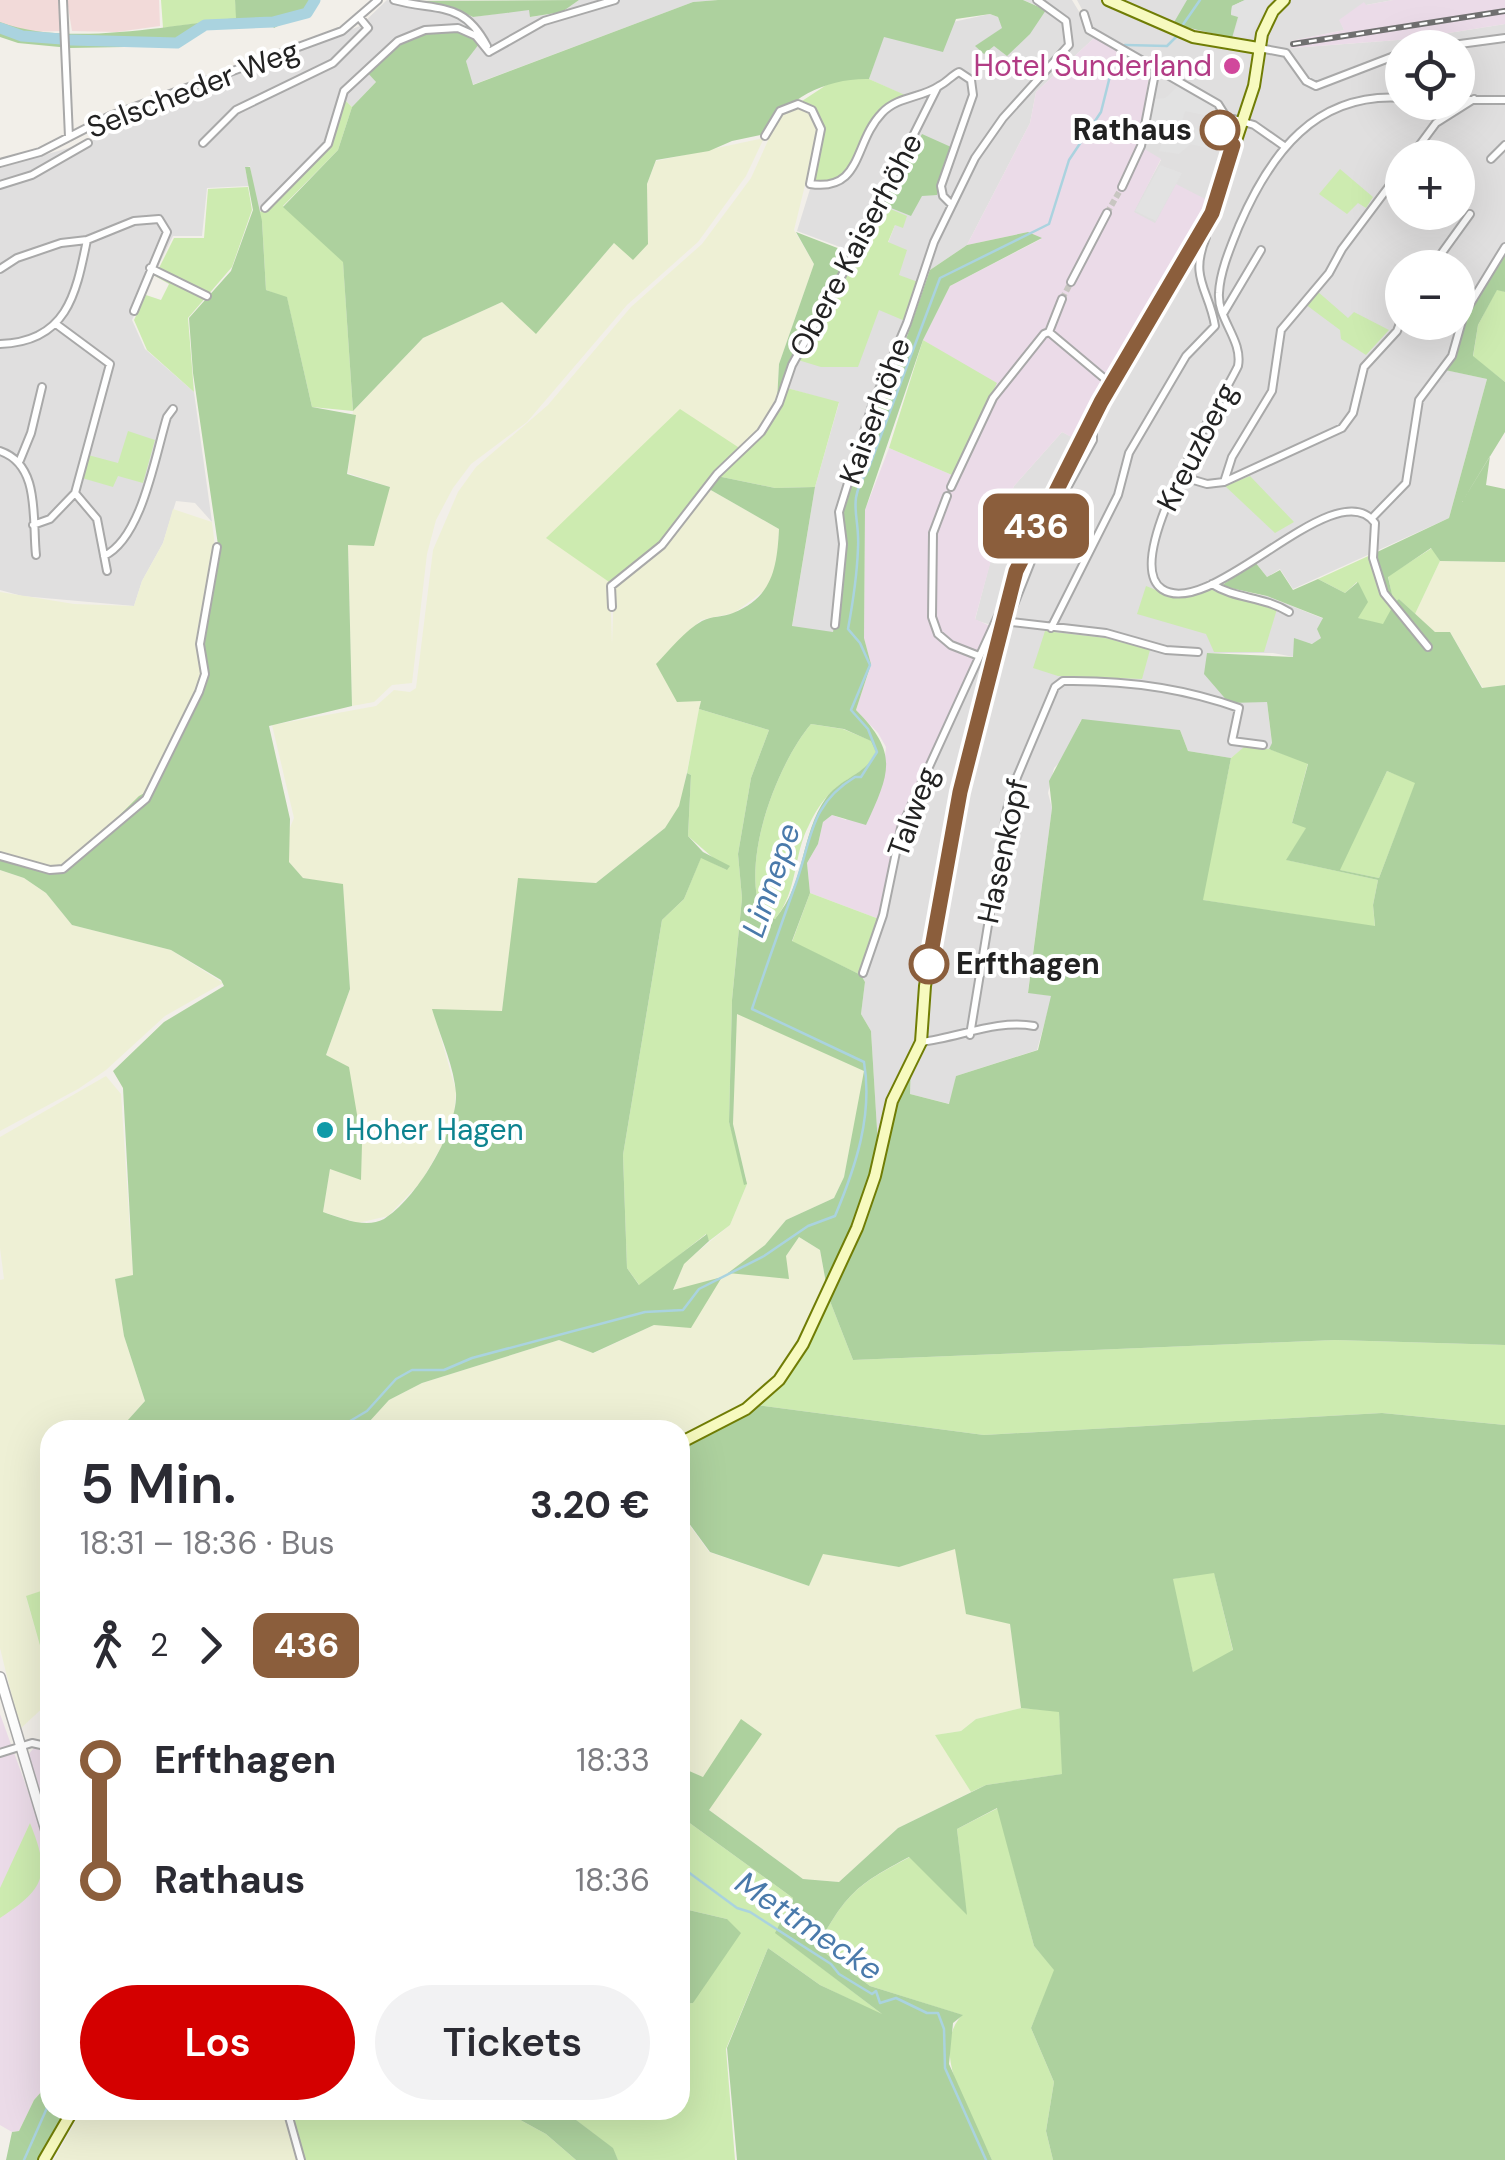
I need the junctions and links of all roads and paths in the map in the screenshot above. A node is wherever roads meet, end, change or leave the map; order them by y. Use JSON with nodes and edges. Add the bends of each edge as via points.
{"nodes":[{"id":1,"x":63,"y":0,"type":"edge"},
{"id":2,"x":378,"y":0,"type":"edge"},
{"id":3,"x":394,"y":0,"type":"edge"},
{"id":4,"x":616,"y":0,"type":"edge"},
{"id":5,"x":1037,"y":0,"type":"edge"},
{"id":6,"x":1108,"y":0,"type":"edge"},
{"id":7,"x":1284,"y":0,"type":"edge"},
{"id":8,"x":1084,"y":14,"type":"dead end"},
{"id":9,"x":359,"y":18,"type":"junction"},
{"id":10,"x":1505,"y":38,"type":"edge"},
{"id":11,"x":1475,"y":42,"type":"edge"},
{"id":12,"x":1258,"y":48,"type":"junction"},
{"id":13,"x":489,"y":52,"type":"junction"},
{"id":14,"x":1385,"y":60,"type":"edge"},
{"id":15,"x":1156,"y":68,"type":"junction"},
{"id":16,"x":937,"y":88,"type":"junction"},
{"id":17,"x":1504,"y":98,"type":"edge"},
{"id":18,"x":1475,"y":99,"type":"edge"},
{"id":19,"x":1385,"y":100,"type":"edge"},
{"id":20,"x":1234,"y":120,"type":"junction"},
{"id":21,"x":1441,"y":120,"type":"edge"},
{"id":22,"x":765,"y":136,"type":"dead end"},
{"id":23,"x":69,"y":137,"type":"junction"},
{"id":24,"x":1423,"y":140,"type":"edge"},
{"id":25,"x":88,"y":143,"type":"dead end"},
{"id":26,"x":203,"y":143,"type":"dead end"},
{"id":27,"x":955,"y":146,"type":"joint"},
{"id":28,"x":1284,"y":146,"type":"junction"},
{"id":29,"x":1505,"y":146,"type":"edge"},
{"id":30,"x":1491,"y":159,"type":"dead end"},
{"id":31,"x":0,"y":163,"type":"edge"},
{"id":32,"x":0,"y":184,"type":"edge"},
{"id":33,"x":1122,"y":187,"type":"tunnel mouth"},
{"id":34,"x":1385,"y":192,"type":"edge"},
{"id":35,"x":952,"y":204,"type":"junction"},
{"id":36,"x":265,"y":208,"type":"dead end"},
{"id":37,"x":1107,"y":213,"type":"tunnel mouth"},
{"id":38,"x":1202,"y":231,"type":"junction"},
{"id":39,"x":87,"y":240,"type":"junction"},
{"id":40,"x":1505,"y":247,"type":"edge"},
{"id":41,"x":1261,"y":250,"type":"dead end"},
{"id":42,"x":0,"y":268,"type":"edge"},
{"id":43,"x":150,"y":268,"type":"junction"},
{"id":44,"x":1070,"y":282,"type":"tunnel mouth"},
{"id":45,"x":207,"y":296,"type":"dead end"},
{"id":46,"x":1062,"y":299,"type":"tunnel mouth"},
{"id":47,"x":134,"y":311,"type":"dead end"},
{"id":48,"x":1222,"y":314,"type":"junction"},
{"id":49,"x":56,"y":324,"type":"junction"},
{"id":50,"x":1049,"y":332,"type":"junction"},
{"id":51,"x":1390,"y":340,"type":"edge"},
{"id":52,"x":0,"y":344,"type":"edge"},
{"id":53,"x":1111,"y":384,"type":"junction"},
{"id":54,"x":42,"y":386,"type":"dead end"},
{"id":55,"x":173,"y":410,"type":"dead end"},
{"id":56,"x":0,"y":451,"type":"edge"},
{"id":57,"x":20,"y":460,"type":"junction"},
{"id":58,"x":1180,"y":476,"type":"junction"},
{"id":59,"x":1224,"y":482,"type":"junction"},
{"id":60,"x":75,"y":494,"type":"junction"},
{"id":61,"x":1372,"y":518,"type":"junction"},
{"id":62,"x":33,"y":525,"type":"junction"},
{"id":63,"x":217,"y":547,"type":"dead end"},
{"id":64,"x":36,"y":556,"type":"dead end"},
{"id":65,"x":104,"y":556,"type":"junction"},
{"id":66,"x":107,"y":571,"type":"dead end"},
{"id":67,"x":1212,"y":584,"type":"junction"},
{"id":68,"x":612,"y":607,"type":"dead end"},
{"id":69,"x":1289,"y":612,"type":"dead end"},
{"id":70,"x":1004,"y":617,"type":"junction"},
{"id":71,"x":835,"y":626,"type":"dead end"},
{"id":72,"x":1051,"y":628,"type":"junction"},
{"id":73,"x":1428,"y":648,"type":"dead end"},
{"id":74,"x":1198,"y":652,"type":"dead end"},
{"id":75,"x":979,"y":656,"type":"junction"},
{"id":76,"x":1262,"y":745,"type":"dead end"},
{"id":77,"x":0,"y":856,"type":"edge"},
{"id":78,"x":864,"y":973,"type":"dead end"},
{"id":79,"x":1034,"y":1026,"type":"dead end"},
{"id":80,"x":970,"y":1035,"type":"junction"},
{"id":81,"x":921,"y":1042,"type":"junction"},
{"id":82,"x":690,"y":1438,"type":"edge"},
{"id":83,"x":0,"y":1678,"type":"edge"},
{"id":84,"x":40,"y":1745,"type":"edge"},
{"id":85,"x":19,"y":1748,"type":"junction"},
{"id":86,"x":0,"y":1753,"type":"edge"},
{"id":87,"x":40,"y":1813,"type":"edge"},
{"id":88,"x":67,"y":2120,"type":"edge"},
{"id":89,"x":290,"y":2120,"type":"edge"},
{"id":90,"x":44,"y":2160,"type":"edge"},
{"id":91,"x":301,"y":2160,"type":"edge"}],
"edges":[{"from":1,"to":23,"type":"street"},
{"from":2,"to":9,"type":"street","name":"Selscheder Weg"},
{"from":3,"to":13,"type":"street","via":[[467,16]]},
{"from":4,"to":13,"type":"street","via":[[544,21]]},
{"from":5,"to":35,"type":"street","name":"Kaiserhöhe","via":[[1066,21],[1067,49],[1003,118]]},
{"from":6,"to":12,"type":"main road","via":[[1193,37]]},
{"from":7,"to":12,"type":"main road"},
{"from":8,"to":15,"type":"street","via":[[1089,30]]},
{"from":9,"to":23,"type":"street","name":"Selscheder Weg","via":[[342,31]]},
{"from":9,"to":26,"type":"street","via":[[368,28],[333,63],[236,110]]},
{"from":10,"to":11,"type":"street"},
{"from":12,"to":14,"type":"street","via":[[1286,53],[1316,86]]},
{"from":12,"to":20,"type":"main road","via":[[1254,86]]},
{"from":13,"to":36,"type":"street","via":[[458,28],[398,41],[344,91],[328,144]]},
{"from":15,"to":20,"type":"street"},
{"from":15,"to":33,"type":"street","via":[[1141,146]]},
{"from":16,"to":22,"type":"street","name":"Obere Kaiserhöhe","via":[[880,114],[850,174],[826,186],[810,184],[821,129],[812,110],[798,104],[780,110]]},
{"from":16,"to":27,"type":"street","name":"Obere Kaiserhöhe","via":[[959,72],[973,86]]},
{"from":16,"to":68,"type":"street","name":"Obere Kaiserhöhe","via":[[792,365],[779,404],[682,523],[611,586]]},
{"from":17,"to":18,"type":"street"},
{"from":19,"to":28,"type":"street","via":[[1344,105]]},
{"from":20,"to":28,"type":"street"},
{"from":20,"to":38,"type":"main road","via":[[1219,197]]},
{"from":21,"to":24,"type":"street"},
{"from":23,"to":31,"type":"street","name":"Selscheder Weg"},
{"from":25,"to":32,"type":"street","via":[[32,175]]},
{"from":27,"to":35,"type":"street","name":"Kaiserhöhe","via":[[941,186]]},
{"from":28,"to":48,"type":"street","name":"Kreuzberg","via":[[1254,190],[1236,235],[1219,289]]},
{"from":29,"to":30,"type":"street"},
{"from":34,"to":59,"type":"street","via":[[1280,333],[1272,391]]},
{"from":35,"to":71,"type":"street","name":"Kaiserhöhe","via":[[855,454],[839,512],[844,544]]},
{"from":37,"to":44,"type":"street"},
{"from":38,"to":53,"type":"main road"},
{"from":38,"to":72,"type":"street","via":[[1198,277],[1215,326],[1186,356],[1129,453],[1118,495]]},
{"from":39,"to":42,"type":"street"},
{"from":39,"to":43,"type":"street","via":[[134,221],[159,219],[168,232]]},
{"from":39,"to":49,"type":"street","via":[[73,298]]},
{"from":40,"to":61,"type":"street","via":[[1468,308],[1452,356],[1419,400],[1406,483]]},
{"from":41,"to":48,"type":"street"},
{"from":43,"to":45,"type":"street"},
{"from":43,"to":47,"type":"street"},
{"from":46,"to":50,"type":"street"},
{"from":48,"to":58,"type":"street","name":"Kreuzberg","via":[[1238,366]]},
{"from":49,"to":52,"type":"street","via":[[31,340]]},
{"from":49,"to":60,"type":"street","via":[[110,364]]},
{"from":50,"to":53,"type":"street"},
{"from":50,"to":75,"type":"street","via":[[993,398],[933,533],[932,618],[951,646]]},
{"from":51,"to":59,"type":"street","via":[[1364,367],[1354,413],[1342,428]]},
{"from":53,"to":70,"type":"main road","via":[[1025,549]]},
{"from":54,"to":57,"type":"street"},
{"from":55,"to":65,"type":"street","via":[[134,524],[125,542]]},
{"from":56,"to":57,"type":"street"},
{"from":57,"to":62,"type":"street","via":[[31,486]]},
{"from":58,"to":59,"type":"street"},
{"from":58,"to":67,"type":"street","name":"Kreuzberg","via":[[1161,514],[1154,579],[1178,593]]},
{"from":60,"to":62,"type":"street","via":[[50,519]]},
{"from":60,"to":65,"type":"street","via":[[98,519]]},
{"from":61,"to":67,"type":"street","name":"Kreuzberg","via":[[1347,513],[1307,527]]},
{"from":61,"to":73,"type":"street","via":[[1373,563],[1384,593]]},
{"from":62,"to":64,"type":"street"},
{"from":63,"to":77,"type":"street","via":[[200,644],[205,674],[146,799],[62,869]]},
{"from":65,"to":66,"type":"street"},
{"from":67,"to":69,"type":"street"},
{"from":70,"to":72,"type":"street"},
{"from":70,"to":75,"type":"street","name":"Talweg","via":[[998,616]]},
{"from":70,"to":81,"type":"main road","via":[[960,792]]},
{"from":72,"to":74,"type":"street"},
{"from":75,"to":78,"type":"street","name":"Talweg","via":[[901,828]]},
{"from":76,"to":80,"type":"street","name":"Hasenkopf","via":[[1232,741],[1239,708],[1196,693],[1131,682],[1063,681],[1054,687],[1008,810]]},
{"from":79,"to":80,"type":"street","via":[[1003,1024]]},
{"from":80,"to":81,"type":"street"},
{"from":81,"to":82,"type":"main road","via":[[892,1101],[864,1211],[796,1356],[756,1402]]},
{"from":83,"to":85,"type":"street"},
{"from":84,"to":85,"type":"street"},
{"from":85,"to":86,"type":"street"},
{"from":85,"to":87,"type":"street"},
{"from":88,"to":90,"type":"main road"},
{"from":89,"to":91,"type":"street"}]}
